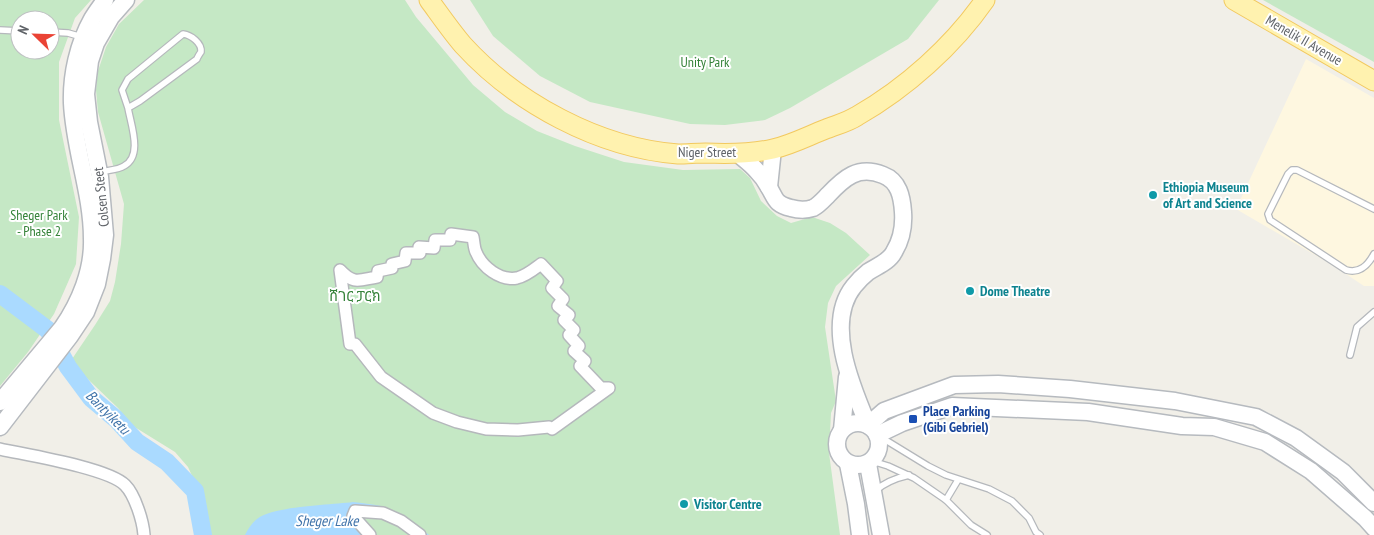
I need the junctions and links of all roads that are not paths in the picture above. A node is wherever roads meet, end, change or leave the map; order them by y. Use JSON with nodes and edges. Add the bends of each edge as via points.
{"nodes":[{"id":1,"x":105,"y":0,"type":"edge"},
{"id":2,"x":126,"y":0,"type":"edge"},
{"id":3,"x":428,"y":0,"type":"edge"},
{"id":4,"x":985,"y":0,"type":"edge"},
{"id":5,"x":1234,"y":0,"type":"edge"},
{"id":6,"x":60,"y":33,"type":"edge"},
{"id":7,"x":90,"y":40,"type":"junction"},
{"id":8,"x":1374,"y":81,"type":"edge"},
{"id":9,"x":128,"y":108,"type":"junction"},
{"id":10,"x":773,"y":149,"type":"junction"},
{"id":11,"x":737,"y":153,"type":"junction"},
{"id":12,"x":99,"y":172,"type":"junction"},
{"id":13,"x":769,"y":187,"type":"junction"},
{"id":14,"x":1374,"y":209,"type":"edge"},
{"id":15,"x":1374,"y":254,"type":"edge"},
{"id":16,"x":340,"y":270,"type":"joint"},
{"id":17,"x":1374,"y":312,"type":"edge"},
{"id":18,"x":66,"y":332,"type":"junction"},
{"id":19,"x":1350,"y":355,"type":"dead end"},
{"id":20,"x":848,"y":373,"type":"junction"},
{"id":21,"x":27,"y":382,"type":"junction"},
{"id":22,"x":0,"y":402,"type":"edge"},
{"id":23,"x":0,"y":427,"type":"edge"},
{"id":24,"x":842,"y":430,"type":"junction"},
{"id":25,"x":873,"y":430,"type":"junction"},
{"id":26,"x":0,"y":449,"type":"edge"},
{"id":27,"x":870,"y":462,"type":"junction"},
{"id":28,"x":848,"y":464,"type":"junction"},
{"id":29,"x":908,"y":475,"type":"junction"},
{"id":30,"x":958,"y":480,"type":"junction"},
{"id":31,"x":874,"y":492,"type":"junction"},
{"id":32,"x":946,"y":500,"type":"junction"},
{"id":33,"x":1374,"y":503,"type":"edge"},
{"id":34,"x":1374,"y":528,"type":"edge"},
{"id":35,"x":1037,"y":534,"type":"edge"},
{"id":36,"x":144,"y":535,"type":"edge"},
{"id":37,"x":370,"y":535,"type":"edge"},
{"id":38,"x":420,"y":535,"type":"edge"},
{"id":39,"x":860,"y":535,"type":"edge"},
{"id":40,"x":881,"y":535,"type":"edge"},
{"id":41,"x":987,"y":535,"type":"edge"}],
"edges":[{"from":1,"to":7,"type":"main road","via":[[92,19]]},
{"from":2,"to":7,"type":"main road","name":"Colsen Steet"},
{"from":3,"to":11,"type":"main road","name":"Niger Street","via":[[484,66],[541,108],[582,128],[639,148],[678,154]]},
{"from":4,"to":10,"type":"main road","name":"Niger Street","via":[[929,64],[909,81],[856,118]]},
{"from":5,"to":8,"type":"main road","name":"Menelik II Avenue"},
{"from":6,"to":7,"type":"lane"},
{"from":7,"to":12,"type":"main road","name":"Colsen Steet","via":[[86,94]]},
{"from":7,"to":18,"type":"main road","via":[[77,57],[72,101],[74,130],[89,208],[91,258]]},
{"from":9,"to":9,"type":"lane","via":[[197,59],[201,52],[194,39],[183,34],[128,79],[122,90]]},
{"from":9,"to":12,"type":"lane","via":[[136,149],[132,160],[124,167]]},
{"from":10,"to":11,"type":"main road","name":"Niger Street"},
{"from":10,"to":13,"type":"main road"},
{"from":11,"to":13,"type":"main road"},
{"from":12,"to":18,"type":"main road","name":"Colsen Steet","via":[[105,235],[102,259],[86,312]]},
{"from":13,"to":20,"type":"main road","via":[[776,200],[784,206],[802,210],[814,208],[852,174],[875,171],[895,183],[899,190],[904,224],[898,245],[893,255],[856,283],[842,310],[840,322]]},
{"from":14,"to":15,"type":"lane","via":[[1292,170],[1268,214],[1270,220],[1346,270],[1353,272],[1362,268]]},
{"from":16,"to":16,"type":"street","via":[[350,344],[355,344],[381,377],[433,413],[486,428],[552,429],[609,388],[601,388],[580,366],[585,361],[574,351],[579,346],[569,335],[574,330],[564,320],[569,315],[558,306],[563,299],[552,288],[557,281],[540,264],[528,274],[515,278],[500,276],[480,260],[473,237],[451,234],[450,240],[435,240],[434,248],[420,246],[420,253],[406,253],[405,261],[378,271],[378,277],[348,279]]},
{"from":17,"to":19,"type":"lane","via":[[1357,327]]},
{"from":18,"to":21,"type":"main road","name":"Colsen Steet"},
{"from":20,"to":24,"type":"main road"},
{"from":20,"to":25,"type":"main road"},
{"from":21,"to":22,"type":"main road"},
{"from":21,"to":23,"type":"main road"},
{"from":24,"to":25,"type":"main road","via":[[848,425],[861,423]]},
{"from":24,"to":28,"type":"main road","via":[[836,442],[837,449],[839,456]]},
{"from":25,"to":27,"type":"main road","via":[[879,449]]},
{"from":25,"to":30,"type":"lane","via":[[928,466]]},
{"from":25,"to":33,"type":"main road","via":[[884,411],[954,385],[998,384],[1070,389],[1175,401],[1256,417],[1296,438],[1342,472]]},
{"from":25,"to":34,"type":"main road","via":[[952,406],[1088,412],[1214,428],[1265,442],[1311,471]]},
{"from":26,"to":36,"type":"street","via":[[90,469],[114,478],[125,485],[134,499]]},
{"from":27,"to":28,"type":"main road","via":[[860,466]]},
{"from":27,"to":29,"type":"lane"},
{"from":27,"to":31,"type":"main road"},
{"from":28,"to":39,"type":"main road"},
{"from":29,"to":31,"type":"lane","via":[[883,484]]},
{"from":29,"to":32,"type":"lane"},
{"from":30,"to":32,"type":"lane"},
{"from":30,"to":35,"type":"lane","via":[[990,489],[1012,501],[1029,518]]},
{"from":31,"to":40,"type":"main road"},
{"from":32,"to":41,"type":"lane","via":[[971,525]]},
{"from":37,"to":38,"type":"street","via":[[353,516],[355,511],[383,513]]}]}
